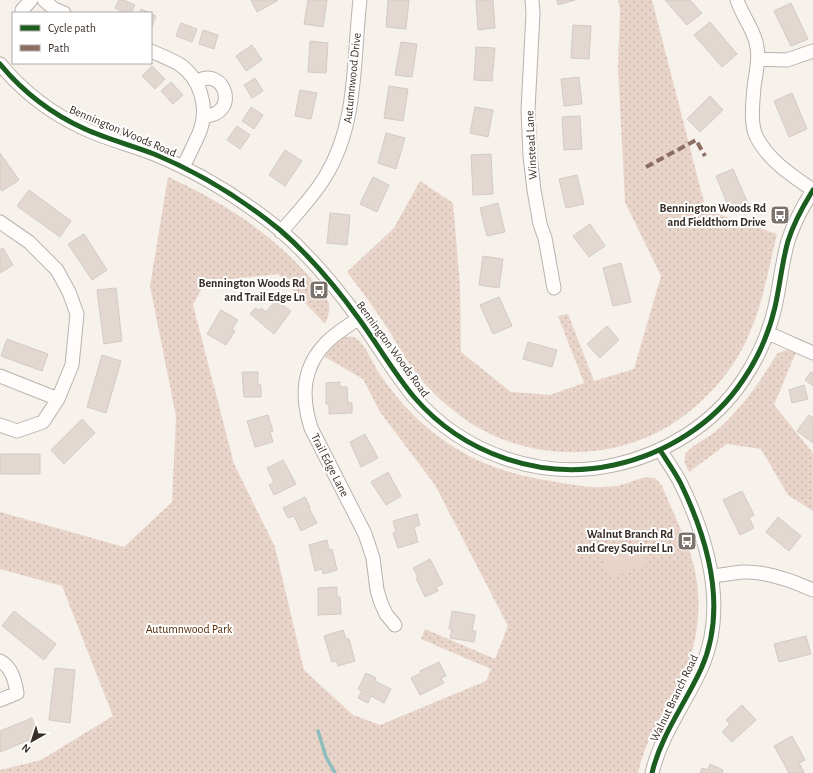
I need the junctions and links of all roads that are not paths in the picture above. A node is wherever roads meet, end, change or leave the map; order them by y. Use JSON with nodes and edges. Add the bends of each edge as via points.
{"nodes":[{"id":1,"x":32,"y":0,"type":"edge"},
{"id":2,"x":44,"y":0,"type":"edge"},
{"id":3,"x":360,"y":0,"type":"edge"},
{"id":4,"x":532,"y":0,"type":"edge"},
{"id":5,"x":737,"y":0,"type":"edge"},
{"id":6,"x":22,"y":10,"type":"dead end"},
{"id":7,"x":62,"y":12,"type":"edge"},
{"id":8,"x":152,"y":51,"type":"edge"},
{"id":9,"x":813,"y":51,"type":"edge"},
{"id":10,"x":758,"y":59,"type":"junction"},
{"id":11,"x":0,"y":64,"type":"edge"},
{"id":12,"x":196,"y":82,"type":"junction"},
{"id":13,"x":203,"y":116,"type":"junction"},
{"id":14,"x":183,"y":167,"type":"junction"},
{"id":15,"x":813,"y":190,"type":"edge"},
{"id":16,"x":0,"y":222,"type":"edge"},
{"id":17,"x":281,"y":232,"type":"junction"},
{"id":18,"x":554,"y":288,"type":"dead end"},
{"id":19,"x":359,"y":318,"type":"junction"},
{"id":20,"x":768,"y":333,"type":"junction"},
{"id":21,"x":813,"y":353,"type":"edge"},
{"id":22,"x":0,"y":376,"type":"edge"},
{"id":23,"x":58,"y":399,"type":"junction"},
{"id":24,"x":0,"y":425,"type":"edge"},
{"id":25,"x":660,"y":450,"type":"junction"},
{"id":26,"x":712,"y":576,"type":"junction"},
{"id":27,"x":813,"y":590,"type":"edge"},
{"id":28,"x":395,"y":625,"type":"dead end"},
{"id":29,"x":0,"y":661,"type":"edge"},
{"id":30,"x":0,"y":700,"type":"edge"},
{"id":31,"x":652,"y":773,"type":"edge"}],
"edges":[{"from":1,"to":6,"type":"street"},
{"from":2,"to":7,"type":"street"},
{"from":3,"to":17,"type":"street","name":"Autumnwood Drive","via":[[350,114],[345,134],[337,156],[316,191]]},
{"from":4,"to":18,"type":"street","name":"Winstead Lane","via":[[528,110],[530,156],[540,224]]},
{"from":5,"to":10,"type":"street","via":[[756,42]]},
{"from":8,"to":12,"type":"street","via":[[180,65]]},
{"from":9,"to":10,"type":"street","via":[[787,60]]},
{"from":10,"to":15,"type":"street","via":[[753,101],[756,135],[773,160]]},
{"from":11,"to":14,"type":"street","name":"Bennington Woods Road","via":[[34,99],[60,116]]},
{"from":12,"to":13,"type":"street","via":[[201,95]]},
{"from":12,"to":13,"type":"street","via":[[206,78],[214,79],[225,92],[223,108],[210,116]]},
{"from":13,"to":14,"type":"street"},
{"from":14,"to":17,"type":"street","name":"Bennington Woods Road","via":[[223,189]]},
{"from":15,"to":20,"type":"street","name":"Bennington Woods Road","via":[[795,221],[788,241]]},
{"from":16,"to":23,"type":"street","via":[[29,242],[57,270],[70,292],[77,314],[72,365]]},
{"from":17,"to":19,"type":"street","name":"Bennington Woods Road","via":[[308,257]]},
{"from":19,"to":25,"type":"street","name":"Bennington Woods Road","via":[[414,398],[448,429],[488,452],[532,466],[581,470],[626,462]]},
{"from":19,"to":28,"type":"street","name":"Trail Edge Lane","via":[[328,341],[316,354],[310,367],[304,397],[311,428],[365,534],[373,558],[380,603]]},
{"from":20,"to":21,"type":"street"},
{"from":20,"to":25,"type":"street","name":"Bennington Woods Road","via":[[755,361],[725,403],[691,432]]},
{"from":22,"to":23,"type":"street"},
{"from":23,"to":24,"type":"street","via":[[43,422],[17,431]]},
{"from":25,"to":26,"type":"street","name":"Walnut Branch Road","via":[[681,484],[700,530]]},
{"from":26,"to":27,"type":"street","via":[[756,573],[795,582]]},
{"from":26,"to":31,"type":"street","name":"Walnut Branch Road","via":[[714,603],[709,645],[693,685],[662,741]]},
{"from":29,"to":30,"type":"street","via":[[14,676],[17,693]]}]}
